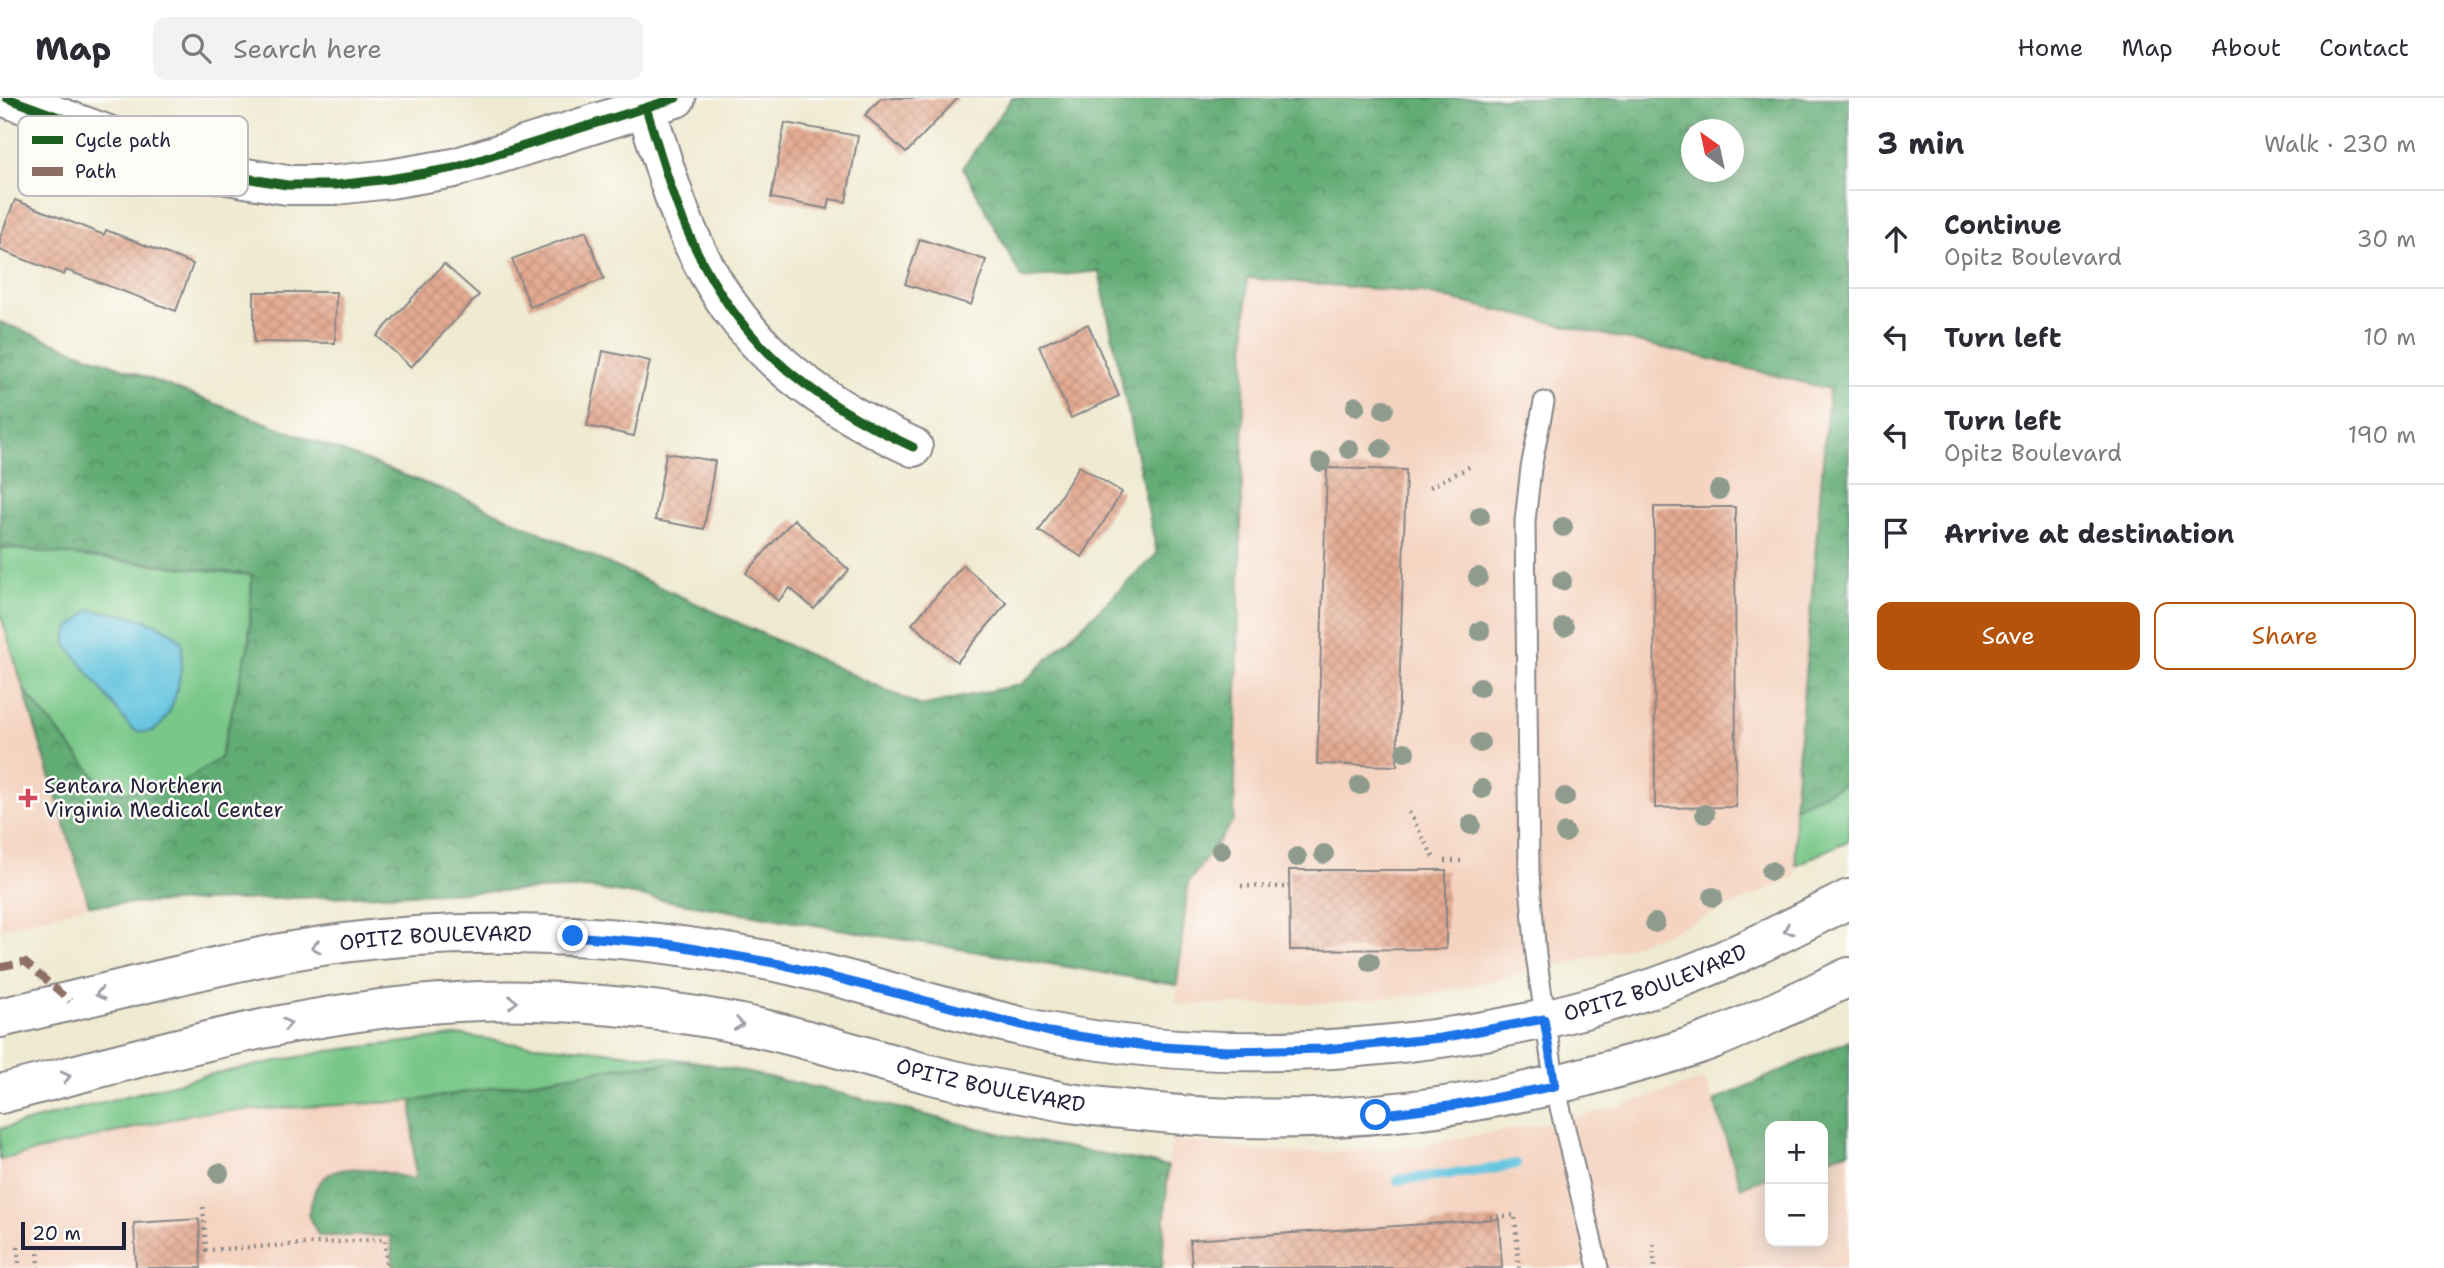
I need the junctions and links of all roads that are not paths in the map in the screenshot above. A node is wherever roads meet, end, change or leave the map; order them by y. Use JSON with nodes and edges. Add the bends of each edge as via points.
{"nodes":[{"id":1,"x":7,"y":98,"type":"edge"},
{"id":2,"x":661,"y":103,"type":"edge"},
{"id":3,"x":56,"y":116,"type":"edge"},
{"id":4,"x":248,"y":178,"type":"edge"},
{"id":5,"x":1544,"y":402,"type":"dead end"},
{"id":6,"x":913,"y":447,"type":"dead end"},
{"id":7,"x":1849,"y":899,"type":"edge"},
{"id":8,"x":1849,"y":977,"type":"edge"},
{"id":9,"x":0,"y":1018,"type":"edge"},
{"id":10,"x":1544,"y":1019,"type":"junction"},
{"id":11,"x":1555,"y":1086,"type":"junction"},
{"id":12,"x":0,"y":1094,"type":"edge"},
{"id":13,"x":1598,"y":1268,"type":"edge"}],
"edges":[{"from":1,"to":3,"type":"main road"},
{"from":2,"to":4,"type":"main road","via":[[454,167],[390,179],[288,185]]},
{"from":2,"to":6,"type":"main road","via":[[686,228],[709,277],[740,323],[776,363],[814,394]]},
{"from":5,"to":10,"type":"lane","via":[[1531,468],[1525,535],[1529,873]]},
{"from":7,"to":10,"type":"main road","name":"OPITZ BOULEVARD","one_way":true,"via":[[1745,952],[1658,986]]},
{"from":8,"to":11,"type":"main road","name":"OPITZ BOULEVARD","via":[[1714,1039]]},
{"from":10,"to":9,"type":"main road","name":"OPITZ BOULEVARD","one_way":true,"via":[[1441,1038],[1326,1049],[1227,1051],[1147,1046],[1049,1032],[780,964],[668,944],[573,936],[438,934],[343,943],[249,959]]},
{"from":10,"to":11,"type":"lane"},
{"from":12,"to":11,"type":"main road","name":"OPITZ BOULEVARD","one_way":true,"via":[[253,1030],[354,1012],[455,1002],[556,1002],[656,1010],[754,1027],[937,1076],[1071,1103],[1183,1116],[1274,1120],[1376,1115]]},
{"from":11,"to":13,"type":"lane"}]}
